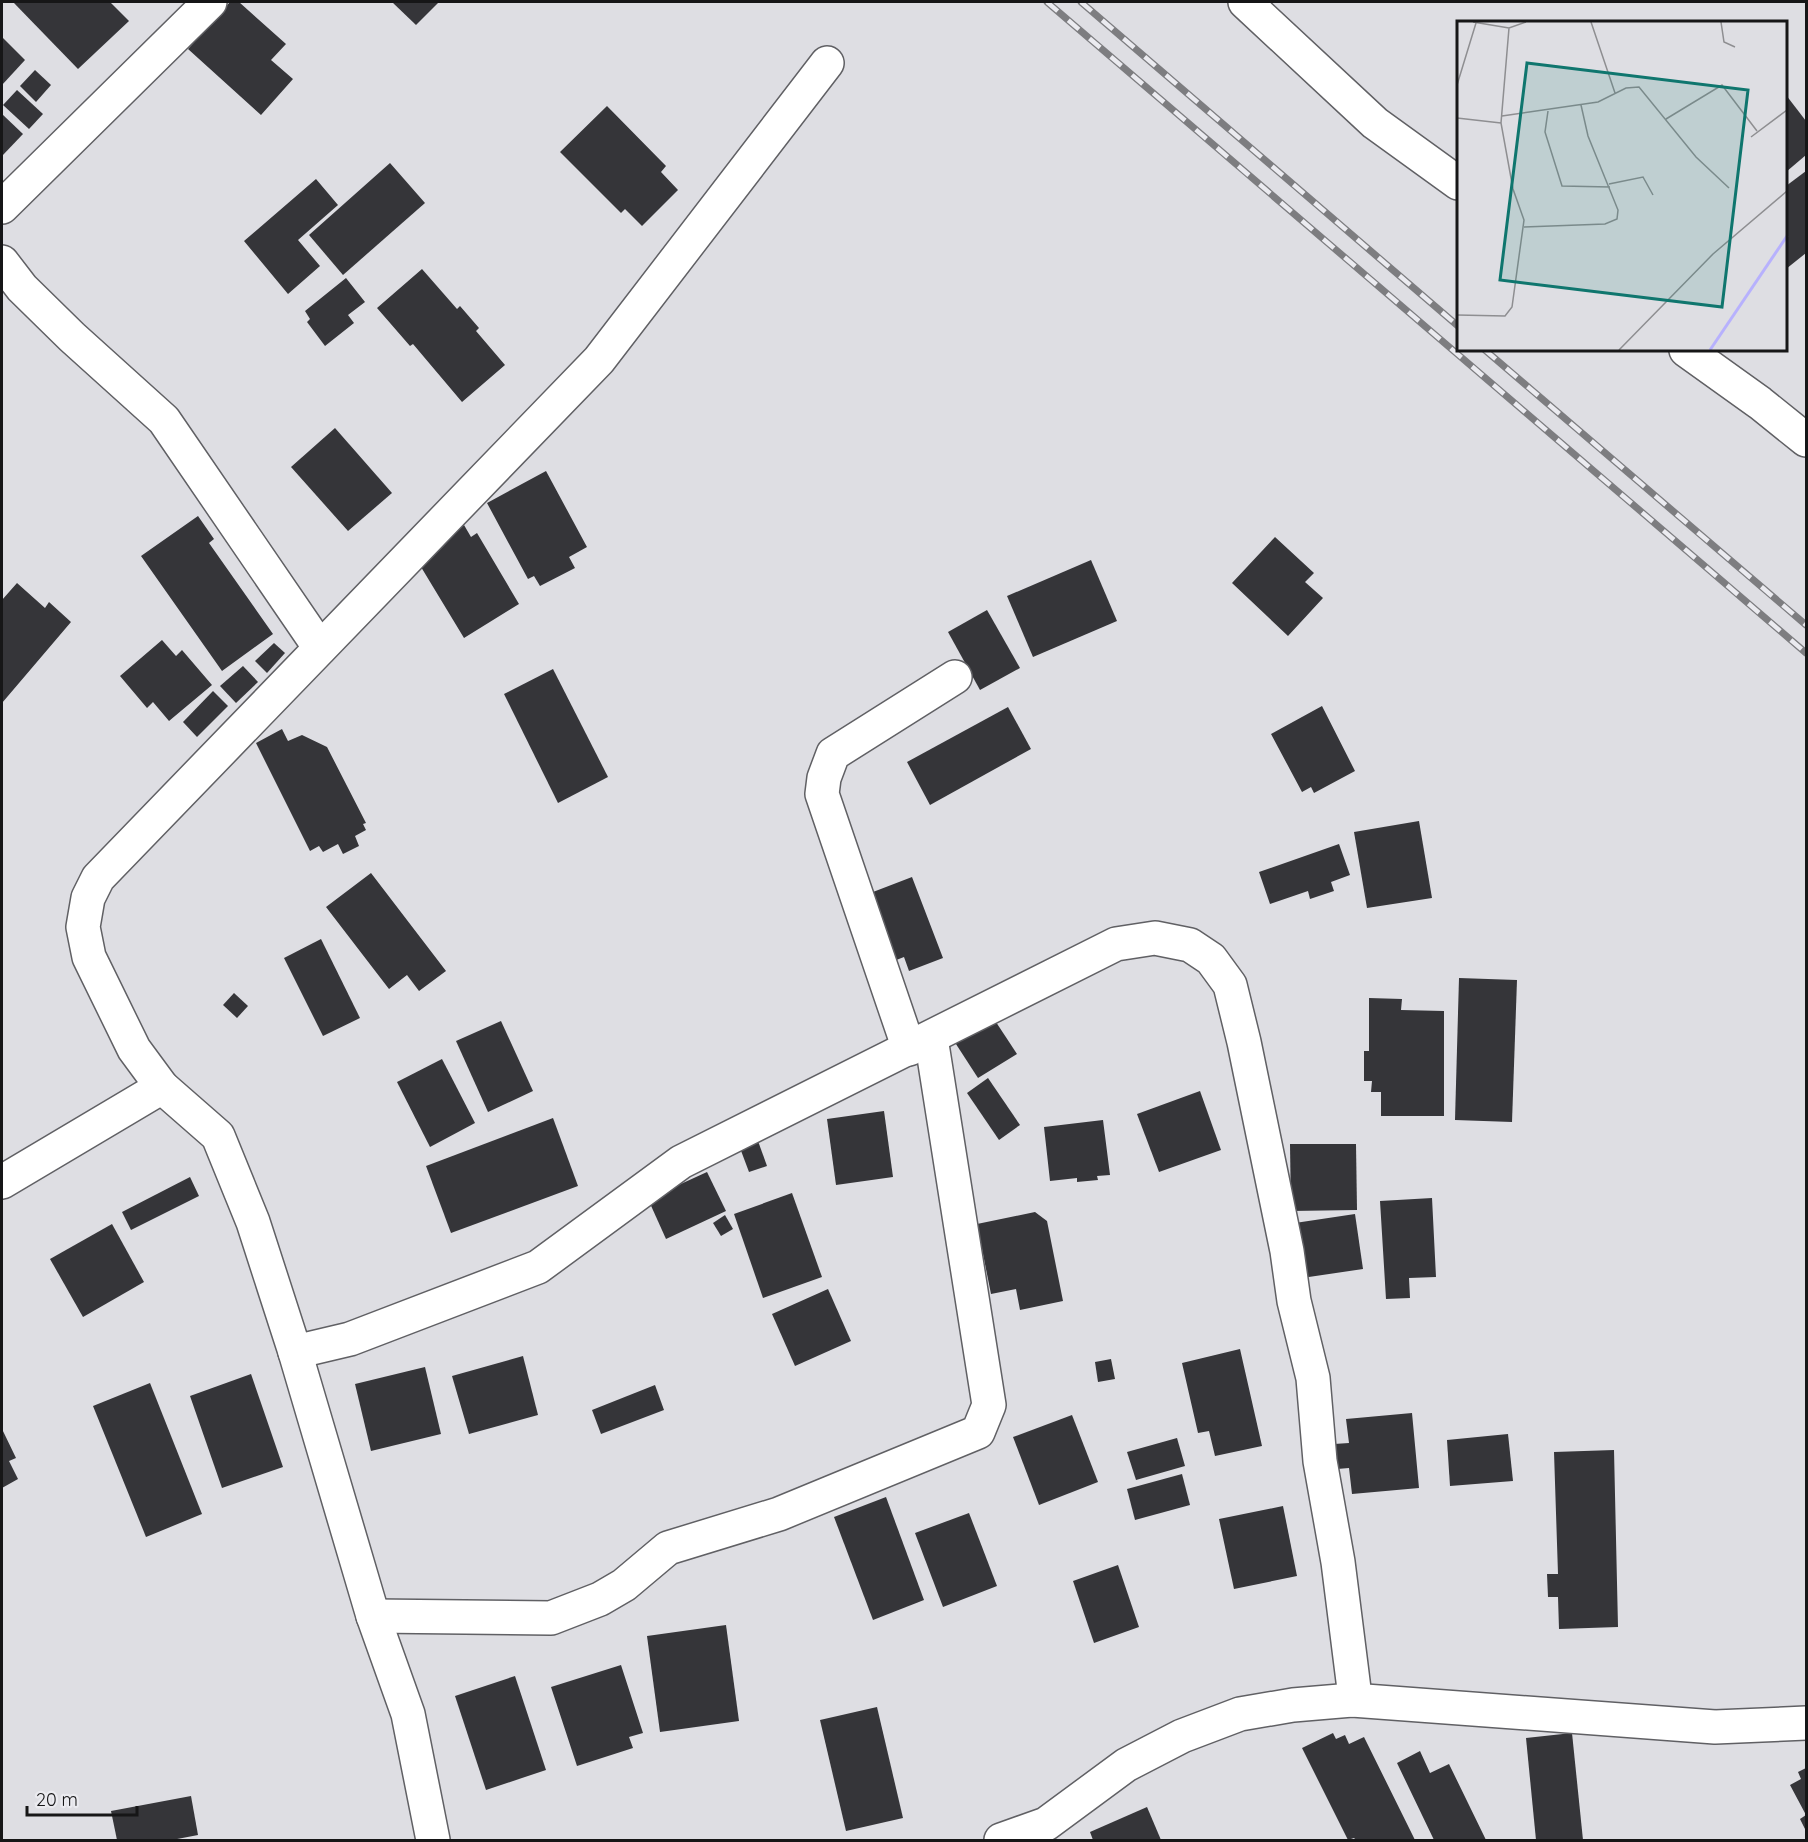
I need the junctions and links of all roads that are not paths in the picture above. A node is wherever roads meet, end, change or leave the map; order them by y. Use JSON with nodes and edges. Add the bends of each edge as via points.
{"nodes":[{"id":1,"x":210,"y":2,"type":"edge"},
{"id":2,"x":1245,"y":2,"type":"edge"},
{"id":3,"x":826,"y":63,"type":"dead end"},
{"id":4,"x":1457,"y":182,"type":"edge"},
{"id":5,"x":2,"y":207,"type":"edge"},
{"id":6,"x":2,"y":262,"type":"edge"},
{"id":7,"x":1687,"y":351,"type":"edge"},
{"id":8,"x":1806,"y":440,"type":"edge"},
{"id":9,"x":321,"y":648,"type":"junction"},
{"id":10,"x":955,"y":677,"type":"dead end"},
{"id":11,"x":920,"y":1043,"type":"junction"},
{"id":12,"x":162,"y":1087,"type":"junction"},
{"id":13,"x":2,"y":1182,"type":"edge"},
{"id":14,"x":295,"y":1352,"type":"junction"},
{"id":15,"x":373,"y":1616,"type":"junction"},
{"id":16,"x":1352,"y":1700,"type":"junction"},
{"id":17,"x":1806,"y":1724,"type":"edge"},
{"id":18,"x":433,"y":1840,"type":"edge"},
{"id":19,"x":1001,"y":1840,"type":"edge"}],
"edges":[{"from":1,"to":5,"type":"street"},
{"from":2,"to":4,"type":"street","via":[[1375,123]]},
{"from":3,"to":9,"type":"street","via":[[599,360]]},
{"from":6,"to":9,"type":"street","via":[[22,288],[72,337],[164,420]]},
{"from":7,"to":8,"type":"street"},
{"from":9,"to":12,"type":"street","via":[[98,878],[88,898],[83,927],[89,957],[135,1049]]},
{"from":10,"to":11,"type":"street","via":[[833,754],[822,794]]},
{"from":11,"to":14,"type":"street","via":[[681,1162],[538,1267],[350,1339]]},
{"from":11,"to":15,"type":"street","via":[[989,1405],[978,1432],[778,1514],[668,1548],[624,1585],[551,1618]]},
{"from":11,"to":16,"type":"street","via":[[1116,944],[1155,938],[1190,945],[1211,959],[1230,985],[1287,1251],[1294,1301],[1314,1378],[1320,1461],[1338,1562],[1354,1689]]},
{"from":12,"to":13,"type":"street"},
{"from":12,"to":14,"type":"street","via":[[218,1136],[253,1222]]},
{"from":14,"to":15,"type":"street"},
{"from":15,"to":18,"type":"street","via":[[408,1714]]},
{"from":16,"to":17,"type":"street","via":[[1715,1727]]},
{"from":16,"to":19,"type":"street","via":[[1240,1714],[1182,1736],[1126,1764],[1046,1824]]}]}
